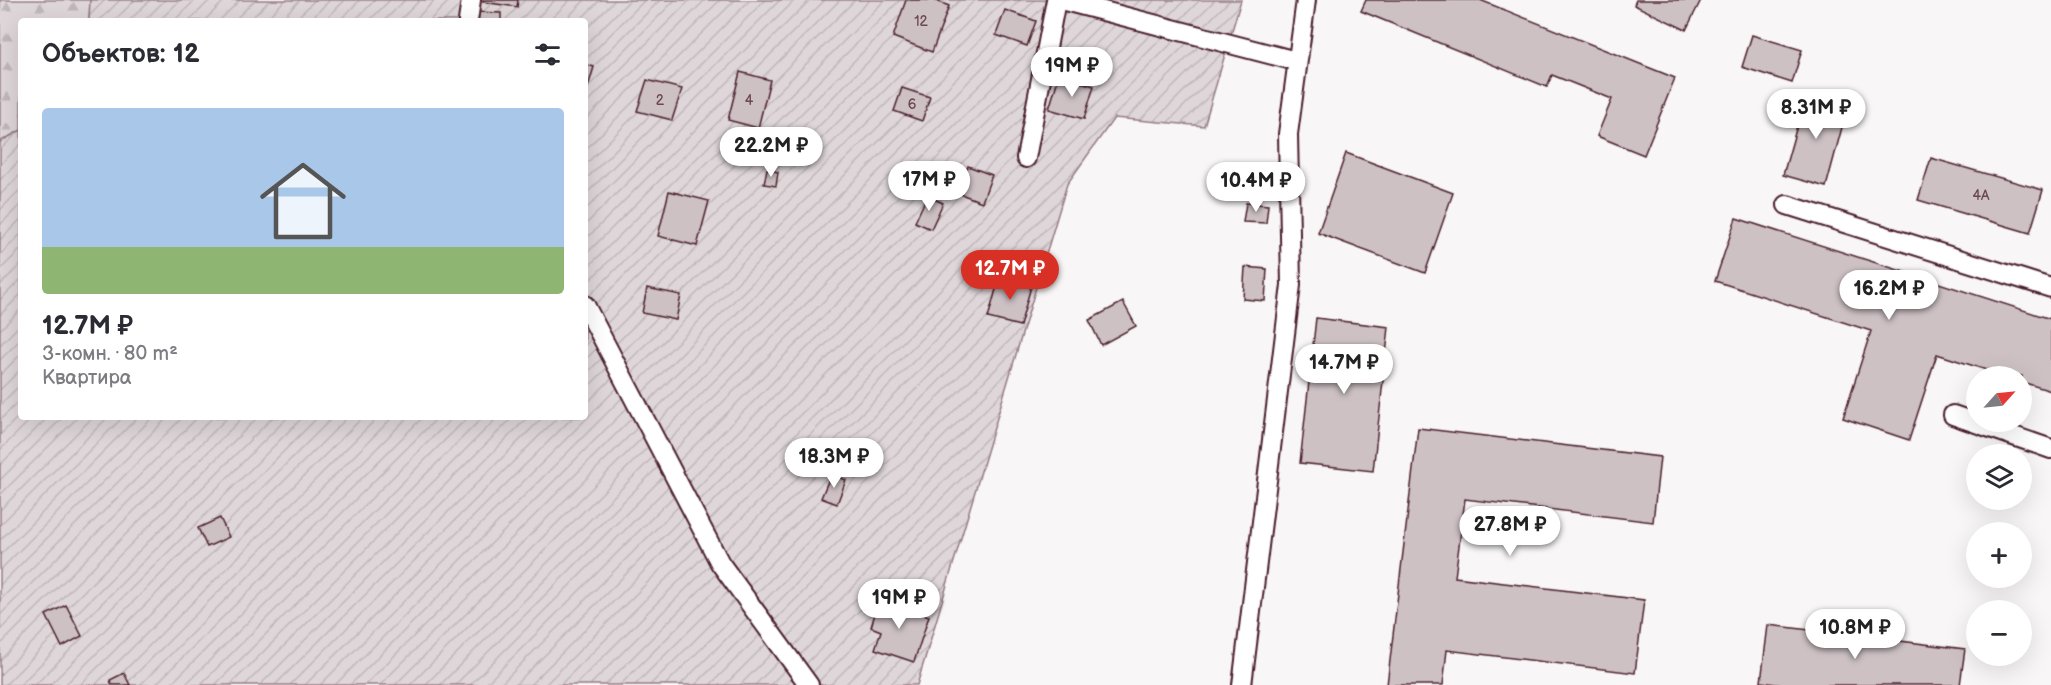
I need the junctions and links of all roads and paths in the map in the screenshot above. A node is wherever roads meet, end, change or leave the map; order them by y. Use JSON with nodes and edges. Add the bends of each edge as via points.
{"nodes":[{"id":1,"x":471,"y":0,"type":"edge"},
{"id":2,"x":1059,"y":0,"type":"edge"},
{"id":3,"x":1306,"y":0,"type":"edge"},
{"id":4,"x":468,"y":18,"type":"edge"},
{"id":5,"x":1296,"y":61,"type":"junction"},
{"id":6,"x":1026,"y":158,"type":"dead end"},
{"id":7,"x":1787,"y":205,"type":"dead end"},
{"id":8,"x":2051,"y":288,"type":"edge"},
{"id":9,"x":588,"y":311,"type":"edge"},
{"id":10,"x":1953,"y":415,"type":"dead end"},
{"id":11,"x":2051,"y":449,"type":"edge"},
{"id":12,"x":809,"y":685,"type":"edge"},
{"id":13,"x":1242,"y":685,"type":"edge"}],
"edges":[{"from":1,"to":4,"type":"lane"},
{"from":2,"to":5,"type":"lane"},
{"from":2,"to":6,"type":"lane"},
{"from":3,"to":5,"type":"lane"},
{"from":5,"to":13,"type":"lane","via":[[1288,134],[1291,285]]},
{"from":7,"to":8,"type":"lane"},
{"from":9,"to":12,"type":"lane","via":[[720,563]]},
{"from":10,"to":11,"type":"lane"}]}
